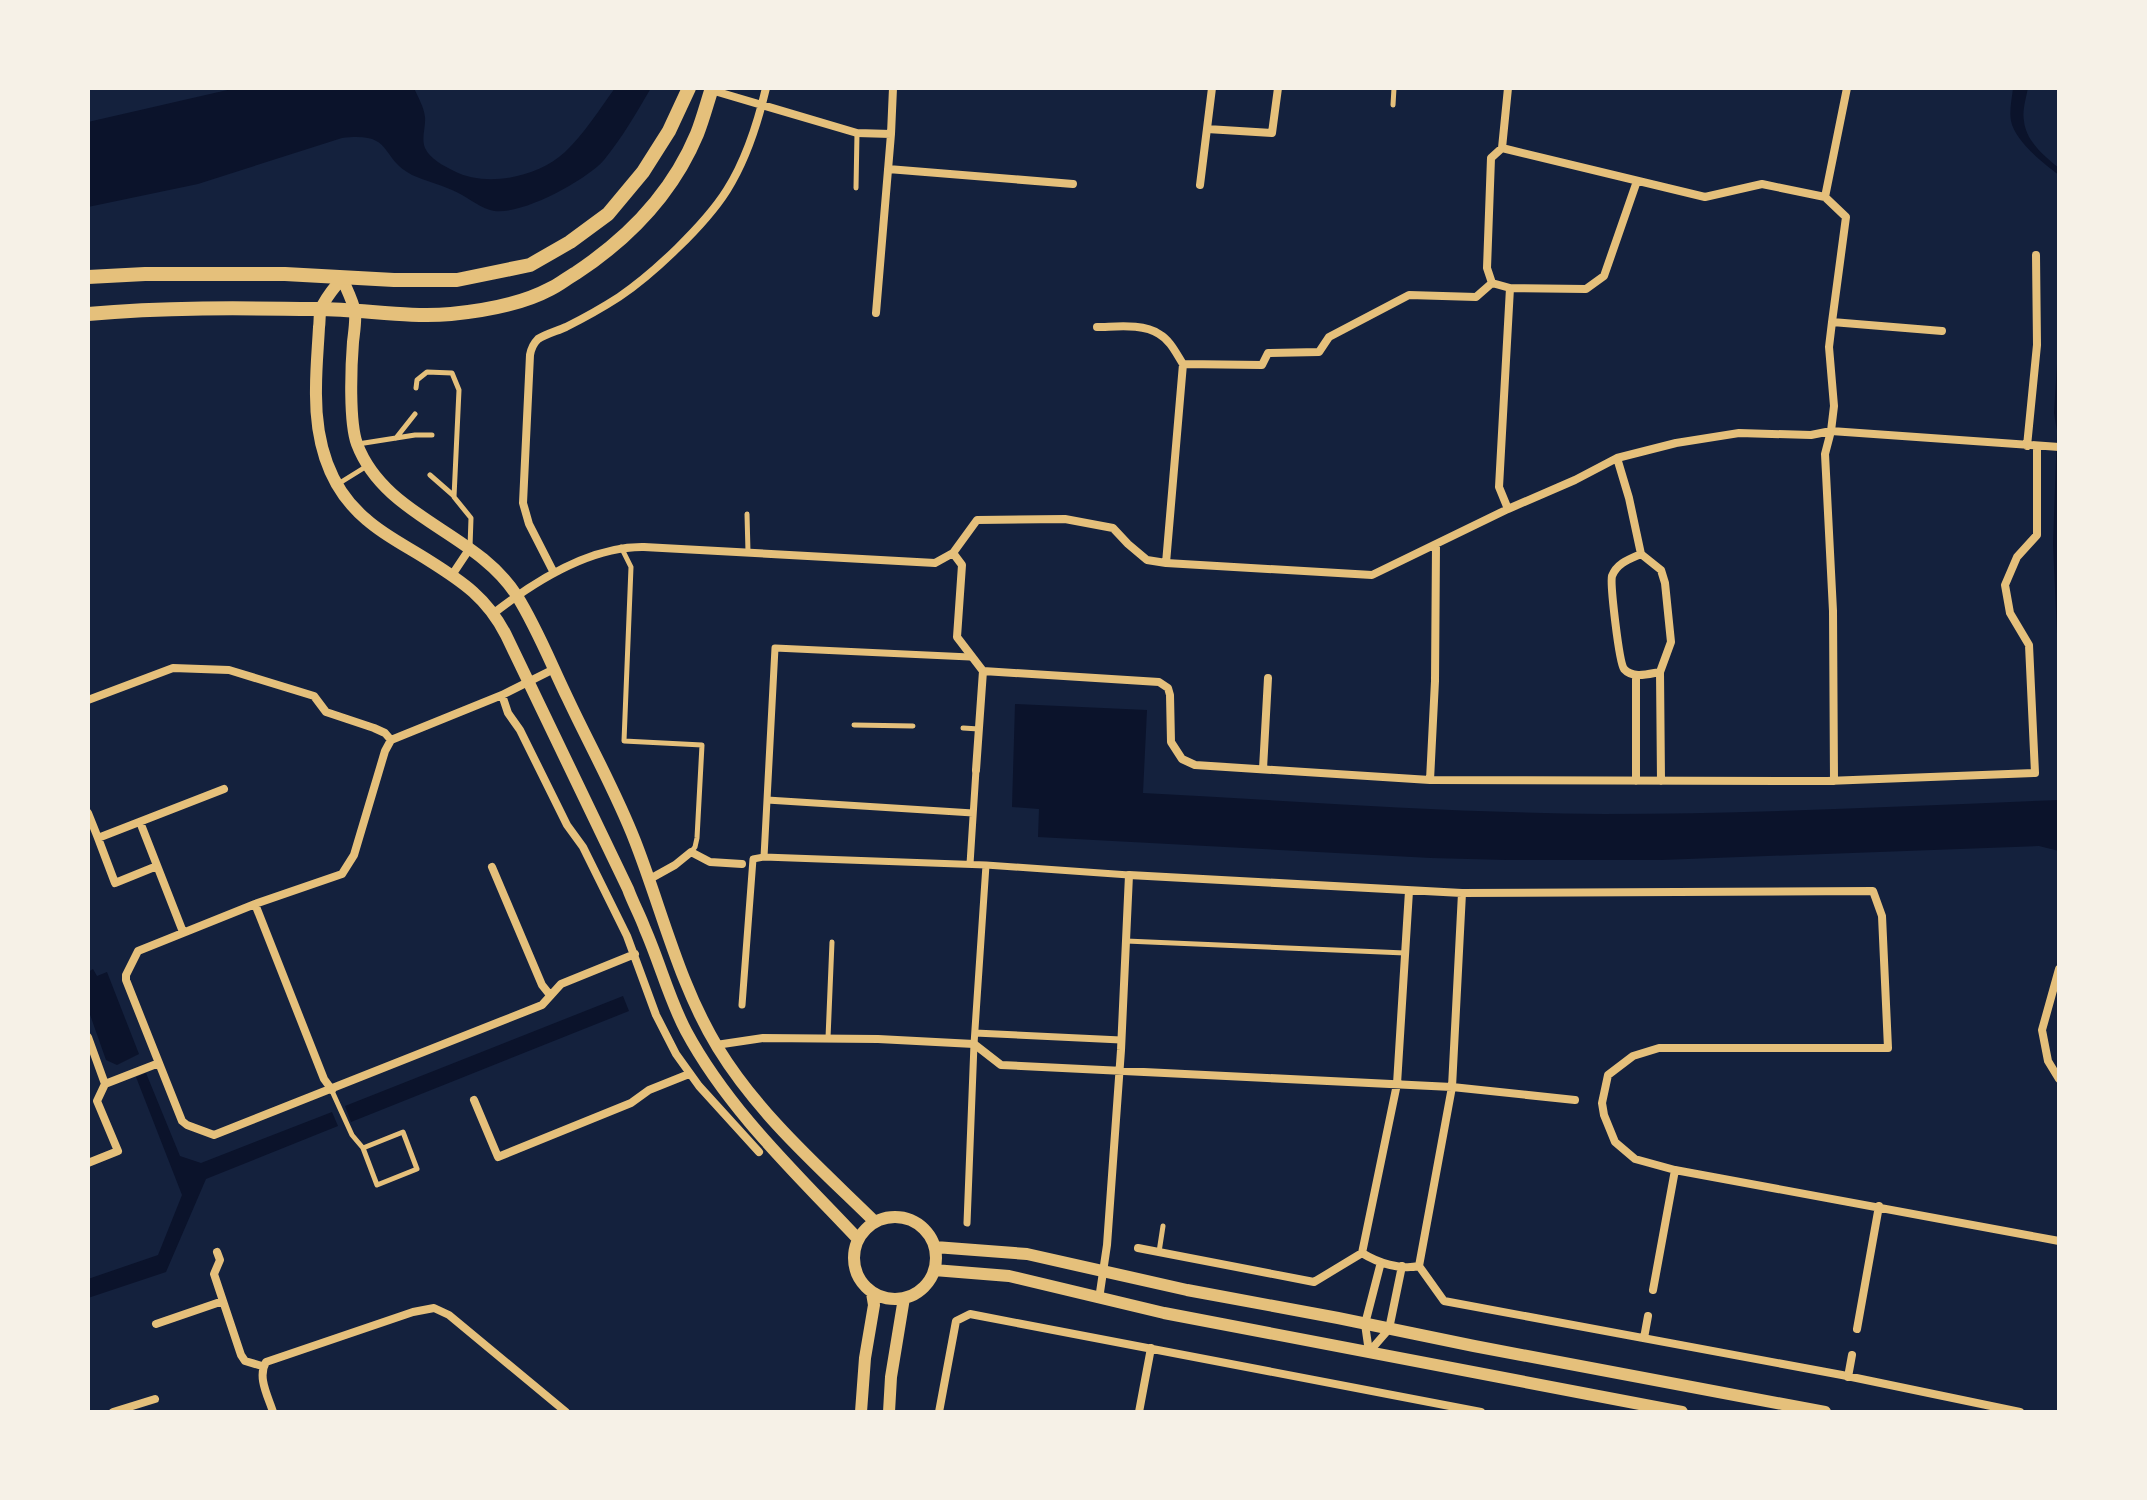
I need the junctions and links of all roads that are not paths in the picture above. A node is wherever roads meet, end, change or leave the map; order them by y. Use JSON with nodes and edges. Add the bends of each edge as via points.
{"nodes":[{"id":1,"x":689,"y":88,"type":"edge"},
{"id":2,"x":766,"y":88,"type":"edge"},
{"id":3,"x":893,"y":88,"type":"edge"},
{"id":4,"x":1212,"y":88,"type":"edge"},
{"id":5,"x":1278,"y":88,"type":"edge"},
{"id":6,"x":1394,"y":88,"type":"edge"},
{"id":7,"x":1508,"y":88,"type":"edge"},
{"id":8,"x":1847,"y":88,"type":"edge"},
{"id":9,"x":711,"y":89,"type":"edge"},
{"id":10,"x":762,"y":105,"type":"junction"},
{"id":11,"x":1393,"y":105,"type":"dead end"},
{"id":12,"x":680,"y":111,"type":"junction"},
{"id":13,"x":1207,"y":129,"type":"junction"},
{"id":14,"x":857,"y":133,"type":"junction"},
{"id":15,"x":891,"y":134,"type":"junction"},
{"id":16,"x":1502,"y":148,"type":"junction"},
{"id":17,"x":888,"y":169,"type":"junction"},
{"id":18,"x":1637,"y":181,"type":"junction"},
{"id":19,"x":1073,"y":184,"type":"dead end"},
{"id":20,"x":1200,"y":185,"type":"dead end"},
{"id":21,"x":856,"y":188,"type":"dead end"},
{"id":22,"x":1825,"y":197,"type":"junction"},
{"id":23,"x":2036,"y":255,"type":"dead end"},
{"id":24,"x":88,"y":277,"type":"edge"},
{"id":25,"x":342,"y":278,"type":"junction"},
{"id":26,"x":1492,"y":283,"type":"junction"},
{"id":27,"x":1510,"y":288,"type":"junction"},
{"id":28,"x":321,"y":309,"type":"junction"},
{"id":29,"x":355,"y":311,"type":"junction"},
{"id":30,"x":876,"y":313,"type":"dead end"},
{"id":31,"x":88,"y":314,"type":"edge"},
{"id":32,"x":1832,"y":322,"type":"junction"},
{"id":33,"x":1097,"y":327,"type":"dead end"},
{"id":34,"x":1942,"y":331,"type":"dead end"},
{"id":35,"x":1183,"y":364,"type":"junction"},
{"id":36,"x":416,"y":388,"type":"dead end"},
{"id":37,"x":415,"y":414,"type":"dead end"},
{"id":38,"x":1831,"y":431,"type":"junction"},
{"id":39,"x":432,"y":435,"type":"dead end"},
{"id":40,"x":396,"y":438,"type":"junction"},
{"id":41,"x":357,"y":444,"type":"junction"},
{"id":42,"x":2032,"y":446,"type":"junction"},
{"id":43,"x":2057,"y":447,"type":"edge"},
{"id":44,"x":1617,"y":458,"type":"junction"},
{"id":45,"x":368,"y":465,"type":"junction"},
{"id":46,"x":430,"y":475,"type":"dead end"},
{"id":47,"x":337,"y":485,"type":"junction"},
{"id":48,"x":454,"y":497,"type":"junction"},
{"id":49,"x":1508,"y":509,"type":"junction"},
{"id":50,"x":747,"y":514,"type":"dead end"},
{"id":51,"x":1436,"y":545,"type":"junction"},
{"id":52,"x":621,"y":547,"type":"junction"},
{"id":53,"x":470,"y":548,"type":"junction"},
{"id":54,"x":748,"y":553,"type":"junction"},
{"id":55,"x":953,"y":553,"type":"junction"},
{"id":56,"x":1641,"y":554,"type":"junction"},
{"id":57,"x":1166,"y":563,"type":"junction"},
{"id":58,"x":554,"y":573,"type":"junction"},
{"id":59,"x":452,"y":575,"type":"junction"},
{"id":60,"x":517,"y":596,"type":"junction"},
{"id":61,"x":494,"y":613,"type":"junction"},
{"id":62,"x":970,"y":657,"type":"junction"},
{"id":63,"x":554,"y":669,"type":"junction"},
{"id":64,"x":983,"y":671,"type":"junction"},
{"id":65,"x":1660,"y":672,"type":"junction"},
{"id":66,"x":1636,"y":676,"type":"junction"},
{"id":67,"x":1268,"y":678,"type":"dead end"},
{"id":68,"x":528,"y":682,"type":"junction"},
{"id":69,"x":502,"y":695,"type":"junction"},
{"id":70,"x":89,"y":698,"type":"edge"},
{"id":71,"x":854,"y":725,"type":"dead end"},
{"id":72,"x":913,"y":726,"type":"dead end"},
{"id":73,"x":963,"y":728,"type":"dead end"},
{"id":74,"x":979,"y":729,"type":"junction"},
{"id":75,"x":391,"y":740,"type":"junction"},
{"id":76,"x":1263,"y":769,"type":"junction"},
{"id":77,"x":976,"y":770,"type":"joint"},
{"id":78,"x":1430,"y":780,"type":"junction"},
{"id":79,"x":1636,"y":781,"type":"junction"},
{"id":80,"x":1661,"y":781,"type":"junction"},
{"id":81,"x":1834,"y":781,"type":"junction"},
{"id":82,"x":224,"y":789,"type":"dead end"},
{"id":83,"x":767,"y":800,"type":"junction"},
{"id":84,"x":88,"y":813,"type":"edge"},
{"id":85,"x":973,"y":813,"type":"junction"},
{"id":86,"x":140,"y":822,"type":"junction"},
{"id":87,"x":98,"y":838,"type":"junction"},
{"id":88,"x":691,"y":852,"type":"junction"},
{"id":89,"x":764,"y":857,"type":"junction"},
{"id":90,"x":742,"y":864,"type":"dead end"},
{"id":91,"x":970,"y":864,"type":"junction"},
{"id":92,"x":986,"y":865,"type":"junction"},
{"id":93,"x":157,"y":866,"type":"junction"},
{"id":94,"x":492,"y":867,"type":"dead end"},
{"id":95,"x":1129,"y":875,"type":"junction"},
{"id":96,"x":648,"y":880,"type":"junction"},
{"id":97,"x":1409,"y":891,"type":"junction"},
{"id":98,"x":1462,"y":893,"type":"junction"},
{"id":99,"x":255,"y":904,"type":"junction"},
{"id":100,"x":183,"y":932,"type":"junction"},
{"id":101,"x":1126,"y":941,"type":"junction"},
{"id":102,"x":832,"y":942,"type":"dead end"},
{"id":103,"x":1405,"y":953,"type":"junction"},
{"id":104,"x":635,"y":954,"type":"junction"},
{"id":105,"x":2059,"y":969,"type":"edge"},
{"id":106,"x":550,"y":995,"type":"junction"},
{"id":107,"x":742,"y":1005,"type":"dead end"},
{"id":108,"x":975,"y":1033,"type":"junction"},
{"id":109,"x":88,"y":1037,"type":"edge"},
{"id":110,"x":828,"y":1038,"type":"junction"},
{"id":111,"x":1121,"y":1040,"type":"junction"},
{"id":112,"x":974,"y":1044,"type":"junction"},
{"id":113,"x":716,"y":1045,"type":"junction"},
{"id":114,"x":159,"y":1063,"type":"junction"},
{"id":115,"x":1119,"y":1071,"type":"junction"},
{"id":116,"x":689,"y":1074,"type":"junction"},
{"id":117,"x":2059,"y":1079,"type":"edge"},
{"id":118,"x":105,"y":1084,"type":"junction"},
{"id":119,"x":1397,"y":1084,"type":"junction"},
{"id":120,"x":1452,"y":1087,"type":"junction"},
{"id":121,"x":332,"y":1090,"type":"junction"},
{"id":122,"x":474,"y":1100,"type":"dead end"},
{"id":123,"x":1575,"y":1100,"type":"dead end"},
{"id":124,"x":1591,"y":1101,"type":"dead end"},
{"id":125,"x":1602,"y":1103,"type":"junction"},
{"id":126,"x":363,"y":1148,"type":"junction"},
{"id":127,"x":759,"y":1152,"type":"dead end"},
{"id":128,"x":88,"y":1163,"type":"edge"},
{"id":129,"x":1675,"y":1170,"type":"junction"},
{"id":130,"x":1879,"y":1206,"type":"junction"},
{"id":131,"x":875,"y":1222,"type":"junction"},
{"id":132,"x":967,"y":1223,"type":"dead end"},
{"id":133,"x":1163,"y":1226,"type":"dead end"},
{"id":134,"x":858,"y":1239,"type":"junction"},
{"id":135,"x":2059,"y":1241,"type":"edge"},
{"id":136,"x":935,"y":1247,"type":"junction"},
{"id":137,"x":1138,"y":1248,"type":"dead end"},
{"id":138,"x":217,"y":1252,"type":"dead end"},
{"id":139,"x":1159,"y":1252,"type":"junction"},
{"id":140,"x":1362,"y":1253,"type":"junction"},
{"id":141,"x":1381,"y":1262,"type":"junction"},
{"id":142,"x":1402,"y":1266,"type":"junction"},
{"id":143,"x":1419,"y":1266,"type":"junction"},
{"id":144,"x":934,"y":1270,"type":"junction"},
{"id":145,"x":1104,"y":1272,"type":"junction"},
{"id":146,"x":1653,"y":1290,"type":"dead end"},
{"id":147,"x":872,"y":1293,"type":"junction"},
{"id":148,"x":904,"y":1298,"type":"junction"},
{"id":149,"x":1099,"y":1299,"type":"junction"},
{"id":150,"x":223,"y":1301,"type":"junction"},
{"id":151,"x":1648,"y":1316,"type":"dead end"},
{"id":152,"x":156,"y":1324,"type":"dead end"},
{"id":153,"x":1365,"y":1324,"type":"junction"},
{"id":154,"x":1389,"y":1329,"type":"junction"},
{"id":155,"x":1857,"y":1329,"type":"dead end"},
{"id":156,"x":1644,"y":1338,"type":"junction"},
{"id":157,"x":1151,"y":1348,"type":"junction"},
{"id":158,"x":1369,"y":1352,"type":"junction"},
{"id":159,"x":1852,"y":1355,"type":"dead end"},
{"id":160,"x":262,"y":1366,"type":"junction"},
{"id":161,"x":1848,"y":1377,"type":"junction"},
{"id":162,"x":155,"y":1399,"type":"dead end"},
{"id":163,"x":113,"y":1412,"type":"edge"},
{"id":164,"x":273,"y":1412,"type":"edge"},
{"id":165,"x":566,"y":1412,"type":"edge"},
{"id":166,"x":861,"y":1412,"type":"edge"},
{"id":167,"x":889,"y":1412,"type":"edge"},
{"id":168,"x":939,"y":1412,"type":"edge"},
{"id":169,"x":1139,"y":1412,"type":"edge"},
{"id":170,"x":1481,"y":1412,"type":"edge"},
{"id":171,"x":1682,"y":1412,"type":"edge"},
{"id":172,"x":1825,"y":1412,"type":"edge"},
{"id":173,"x":2020,"y":1412,"type":"edge"}],
"edges":[{"from":1,"to":12,"type":"main road"},
{"from":2,"to":10,"type":"street"},
{"from":3,"to":15,"type":"street"},
{"from":4,"to":13,"type":"street"},
{"from":5,"to":13,"type":"street","via":[[1272,133]]},
{"from":6,"to":11,"type":"lane"},
{"from":7,"to":16,"type":"street"},
{"from":8,"to":22,"type":"street"},
{"from":9,"to":10,"type":"street"},
{"from":9,"to":12,"type":"main road"},
{"from":9,"to":29,"type":"main road","via":[[690,150],[653,209],[600,257],[549,290],[448,314]]},
{"from":10,"to":14,"type":"street"},
{"from":10,"to":58,"type":"street","via":[[727,191],[670,255],[621,296],[532,346],[523,503]]},
{"from":12,"to":25,"type":"main road","via":[[643,172],[608,214],[530,265],[457,280]]},
{"from":13,"to":20,"type":"street"},
{"from":14,"to":15,"type":"street"},
{"from":14,"to":21,"type":"lane"},
{"from":15,"to":17,"type":"street"},
{"from":16,"to":18,"type":"street"},
{"from":16,"to":26,"type":"street","via":[[1491,158],[1490,171],[1487,268]]},
{"from":17,"to":19,"type":"street"},
{"from":17,"to":30,"type":"street"},
{"from":18,"to":22,"type":"street","via":[[1705,197],[1762,184]]},
{"from":18,"to":27,"type":"street","via":[[1604,276],[1586,289]]},
{"from":22,"to":32,"type":"street","via":[[1846,217]]},
{"from":23,"to":42,"type":"street"},
{"from":24,"to":25,"type":"main road"},
{"from":25,"to":28,"type":"street"},
{"from":25,"to":29,"type":"street"},
{"from":26,"to":27,"type":"street"},
{"from":26,"to":35,"type":"street","via":[[1476,297],[1409,295],[1329,337],[1319,352],[1268,353],[1262,365]]},
{"from":27,"to":49,"type":"street","via":[[1499,487]]},
{"from":28,"to":29,"type":"main road"},
{"from":28,"to":31,"type":"main road"},
{"from":28,"to":47,"type":"street","via":[[316,422]]},
{"from":29,"to":41,"type":"street","via":[[351,370]]},
{"from":32,"to":34,"type":"street"},
{"from":32,"to":38,"type":"street"},
{"from":33,"to":35,"type":"street","via":[[1158,333]]},
{"from":35,"to":57,"type":"street"},
{"from":36,"to":48,"type":"lane","via":[[427,372],[452,373],[459,390]]},
{"from":37,"to":40,"type":"lane"},
{"from":38,"to":42,"type":"street"},
{"from":38,"to":44,"type":"street","via":[[1739,433]]},
{"from":38,"to":81,"type":"street","via":[[1825,454]]},
{"from":39,"to":40,"type":"lane"},
{"from":40,"to":41,"type":"lane"},
{"from":41,"to":45,"type":"street"},
{"from":42,"to":43,"type":"street"},
{"from":42,"to":81,"type":"street","via":[[2037,535],[2017,557],[2005,585],[2010,613],[2029,645],[2035,773]]},
{"from":44,"to":49,"type":"street"},
{"from":44,"to":56,"type":"street"},
{"from":45,"to":47,"type":"lane"},
{"from":45,"to":53,"type":"street","via":[[404,505]]},
{"from":46,"to":48,"type":"lane"},
{"from":47,"to":59,"type":"street","via":[[369,522]]},
{"from":48,"to":53,"type":"lane","via":[[471,518]]},
{"from":49,"to":51,"type":"street"},
{"from":50,"to":54,"type":"lane"},
{"from":51,"to":57,"type":"street","via":[[1372,575]]},
{"from":51,"to":78,"type":"street"},
{"from":52,"to":54,"type":"street"},
{"from":52,"to":58,"type":"street"},
{"from":52,"to":88,"type":"lane","via":[[631,567],[624,741],[702,745],[697,838]]},
{"from":53,"to":59,"type":"street"},
{"from":53,"to":60,"type":"street"},
{"from":54,"to":55,"type":"street","via":[[935,563]]},
{"from":55,"to":57,"type":"street","via":[[977,520],[1065,519],[1113,528],[1147,560]]},
{"from":55,"to":62,"type":"street","via":[[962,565],[957,637]]},
{"from":56,"to":65,"type":"street","via":[[1661,570],[1665,583],[1671,642]]},
{"from":56,"to":66,"type":"street","via":[[1622,562],[1612,577],[1619,656],[1624,669]]},
{"from":58,"to":60,"type":"street"},
{"from":59,"to":61,"type":"street"},
{"from":60,"to":61,"type":"street"},
{"from":60,"to":63,"type":"street"},
{"from":61,"to":68,"type":"street"},
{"from":62,"to":64,"type":"street"},
{"from":62,"to":83,"type":"street","via":[[775,648]]},
{"from":63,"to":68,"type":"street"},
{"from":63,"to":96,"type":"street"},
{"from":64,"to":74,"type":"street"},
{"from":64,"to":76,"type":"street","via":[[1159,682],[1168,688],[1171,742],[1182,759],[1195,765]]},
{"from":65,"to":66,"type":"street"},
{"from":65,"to":80,"type":"street"},
{"from":66,"to":79,"type":"street"},
{"from":67,"to":76,"type":"street"},
{"from":68,"to":69,"type":"street"},
{"from":68,"to":134,"type":"street","via":[[628,889],[695,1047],[753,1126]]},
{"from":69,"to":75,"type":"street"},
{"from":69,"to":104,"type":"street"},
{"from":70,"to":75,"type":"street","via":[[173,668],[229,670],[314,696],[326,712],[374,728]]},
{"from":71,"to":72,"type":"lane"},
{"from":73,"to":74,"type":"lane"},
{"from":74,"to":77,"type":"street"},
{"from":75,"to":99,"type":"street","via":[[354,855],[342,874]]},
{"from":76,"to":78,"type":"street"},
{"from":77,"to":85,"type":"street"},
{"from":78,"to":79,"type":"street"},
{"from":79,"to":80,"type":"street"},
{"from":80,"to":81,"type":"street"},
{"from":82,"to":86,"type":"street"},
{"from":83,"to":85,"type":"street"},
{"from":83,"to":89,"type":"street"},
{"from":84,"to":87,"type":"street"},
{"from":85,"to":91,"type":"street"},
{"from":86,"to":87,"type":"street"},
{"from":86,"to":93,"type":"street"},
{"from":87,"to":93,"type":"street","via":[[115,883]]},
{"from":88,"to":90,"type":"street","via":[[710,862]]},
{"from":88,"to":96,"type":"street"},
{"from":89,"to":91,"type":"street"},
{"from":89,"to":107,"type":"street","via":[[753,859]]},
{"from":91,"to":92,"type":"street"},
{"from":92,"to":95,"type":"street"},
{"from":92,"to":108,"type":"street"},
{"from":93,"to":100,"type":"street"},
{"from":94,"to":106,"type":"street"},
{"from":95,"to":97,"type":"street"},
{"from":95,"to":101,"type":"street"},
{"from":96,"to":113,"type":"street","via":[[689,990]]},
{"from":97,"to":98,"type":"street"},
{"from":97,"to":103,"type":"street"},
{"from":98,"to":120,"type":"street"},
{"from":98,"to":125,"type":"street","via":[[1873,891],[1882,916],[1888,1048],[1659,1048],[1633,1056],[1608,1075]]},
{"from":99,"to":100,"type":"street"},
{"from":99,"to":121,"type":"street"},
{"from":100,"to":114,"type":"street","via":[[141,949],[126,978]]},
{"from":101,"to":103,"type":"lane"},
{"from":101,"to":111,"type":"street"},
{"from":102,"to":110,"type":"lane"},
{"from":103,"to":119,"type":"street"},
{"from":104,"to":106,"type":"street","via":[[561,984]]},
{"from":104,"to":116,"type":"street","via":[[656,1015]]},
{"from":105,"to":117,"type":"street","via":[[2042,1030],[2048,1061]]},
{"from":106,"to":121,"type":"street","via":[[542,1005]]},
{"from":108,"to":111,"type":"street"},
{"from":108,"to":112,"type":"street"},
{"from":109,"to":118,"type":"street"},
{"from":110,"to":112,"type":"street"},
{"from":110,"to":113,"type":"street","via":[[763,1038]]},
{"from":111,"to":115,"type":"street"},
{"from":112,"to":115,"type":"street","via":[[1001,1065]]},
{"from":112,"to":132,"type":"street"},
{"from":113,"to":131,"type":"street","via":[[787,1137]]},
{"from":114,"to":118,"type":"street"},
{"from":114,"to":121,"type":"street","via":[[182,1121],[211,1135]]},
{"from":115,"to":119,"type":"street"},
{"from":115,"to":145,"type":"street"},
{"from":116,"to":122,"type":"street","via":[[498,1157]]},
{"from":116,"to":127,"type":"street"},
{"from":118,"to":128,"type":"street","via":[[97,1101],[118,1151]]},
{"from":119,"to":120,"type":"street"},
{"from":119,"to":140,"type":"street"},
{"from":120,"to":123,"type":"street"},
{"from":120,"to":143,"type":"street"},
{"from":121,"to":126,"type":"lane"},
{"from":124,"to":125,"type":"street"},
{"from":125,"to":129,"type":"street","via":[[1615,1142],[1635,1159]]},
{"from":126,"to":126,"type":"lane","via":[[403,1132],[417,1169],[377,1185]]},
{"from":129,"to":130,"type":"street"},
{"from":129,"to":146,"type":"street"},
{"from":130,"to":135,"type":"street"},
{"from":130,"to":155,"type":"street"},
{"from":131,"to":134,"type":"street"},
{"from":131,"to":136,"type":"street","via":[[895,1217],[914,1221]]},
{"from":133,"to":139,"type":"lane"},
{"from":134,"to":147,"type":"street","via":[[855,1268]]},
{"from":136,"to":144,"type":"street"},
{"from":136,"to":145,"type":"street","via":[[1027,1254]]},
{"from":137,"to":139,"type":"street"},
{"from":138,"to":150,"type":"street","via":[[220,1260],[214,1274]]},
{"from":139,"to":140,"type":"street","via":[[1314,1282]]},
{"from":140,"to":141,"type":"street"},
{"from":141,"to":142,"type":"street"},
{"from":141,"to":153,"type":"street"},
{"from":142,"to":143,"type":"street"},
{"from":142,"to":154,"type":"street"},
{"from":143,"to":156,"type":"street","via":[[1444,1301]]},
{"from":144,"to":148,"type":"street","via":[[926,1286]]},
{"from":144,"to":149,"type":"street","via":[[1009,1276]]},
{"from":145,"to":149,"type":"street"},
{"from":145,"to":153,"type":"street"},
{"from":147,"to":148,"type":"street"},
{"from":147,"to":166,"type":"street"},
{"from":148,"to":167,"type":"street"},
{"from":149,"to":158,"type":"street"},
{"from":150,"to":152,"type":"street"},
{"from":150,"to":160,"type":"street","via":[[243,1359]]},
{"from":151,"to":156,"type":"street"},
{"from":153,"to":154,"type":"street"},
{"from":153,"to":158,"type":"street"},
{"from":154,"to":158,"type":"street"},
{"from":154,"to":172,"type":"street"},
{"from":156,"to":161,"type":"street"},
{"from":157,"to":168,"type":"street","via":[[970,1314],[956,1321]]},
{"from":157,"to":169,"type":"street"},
{"from":157,"to":170,"type":"street"},
{"from":158,"to":171,"type":"street"},
{"from":159,"to":161,"type":"street"},
{"from":160,"to":164,"type":"street"},
{"from":160,"to":165,"type":"street","via":[[434,1308]]},
{"from":161,"to":173,"type":"street"},
{"from":162,"to":163,"type":"street"}]}
